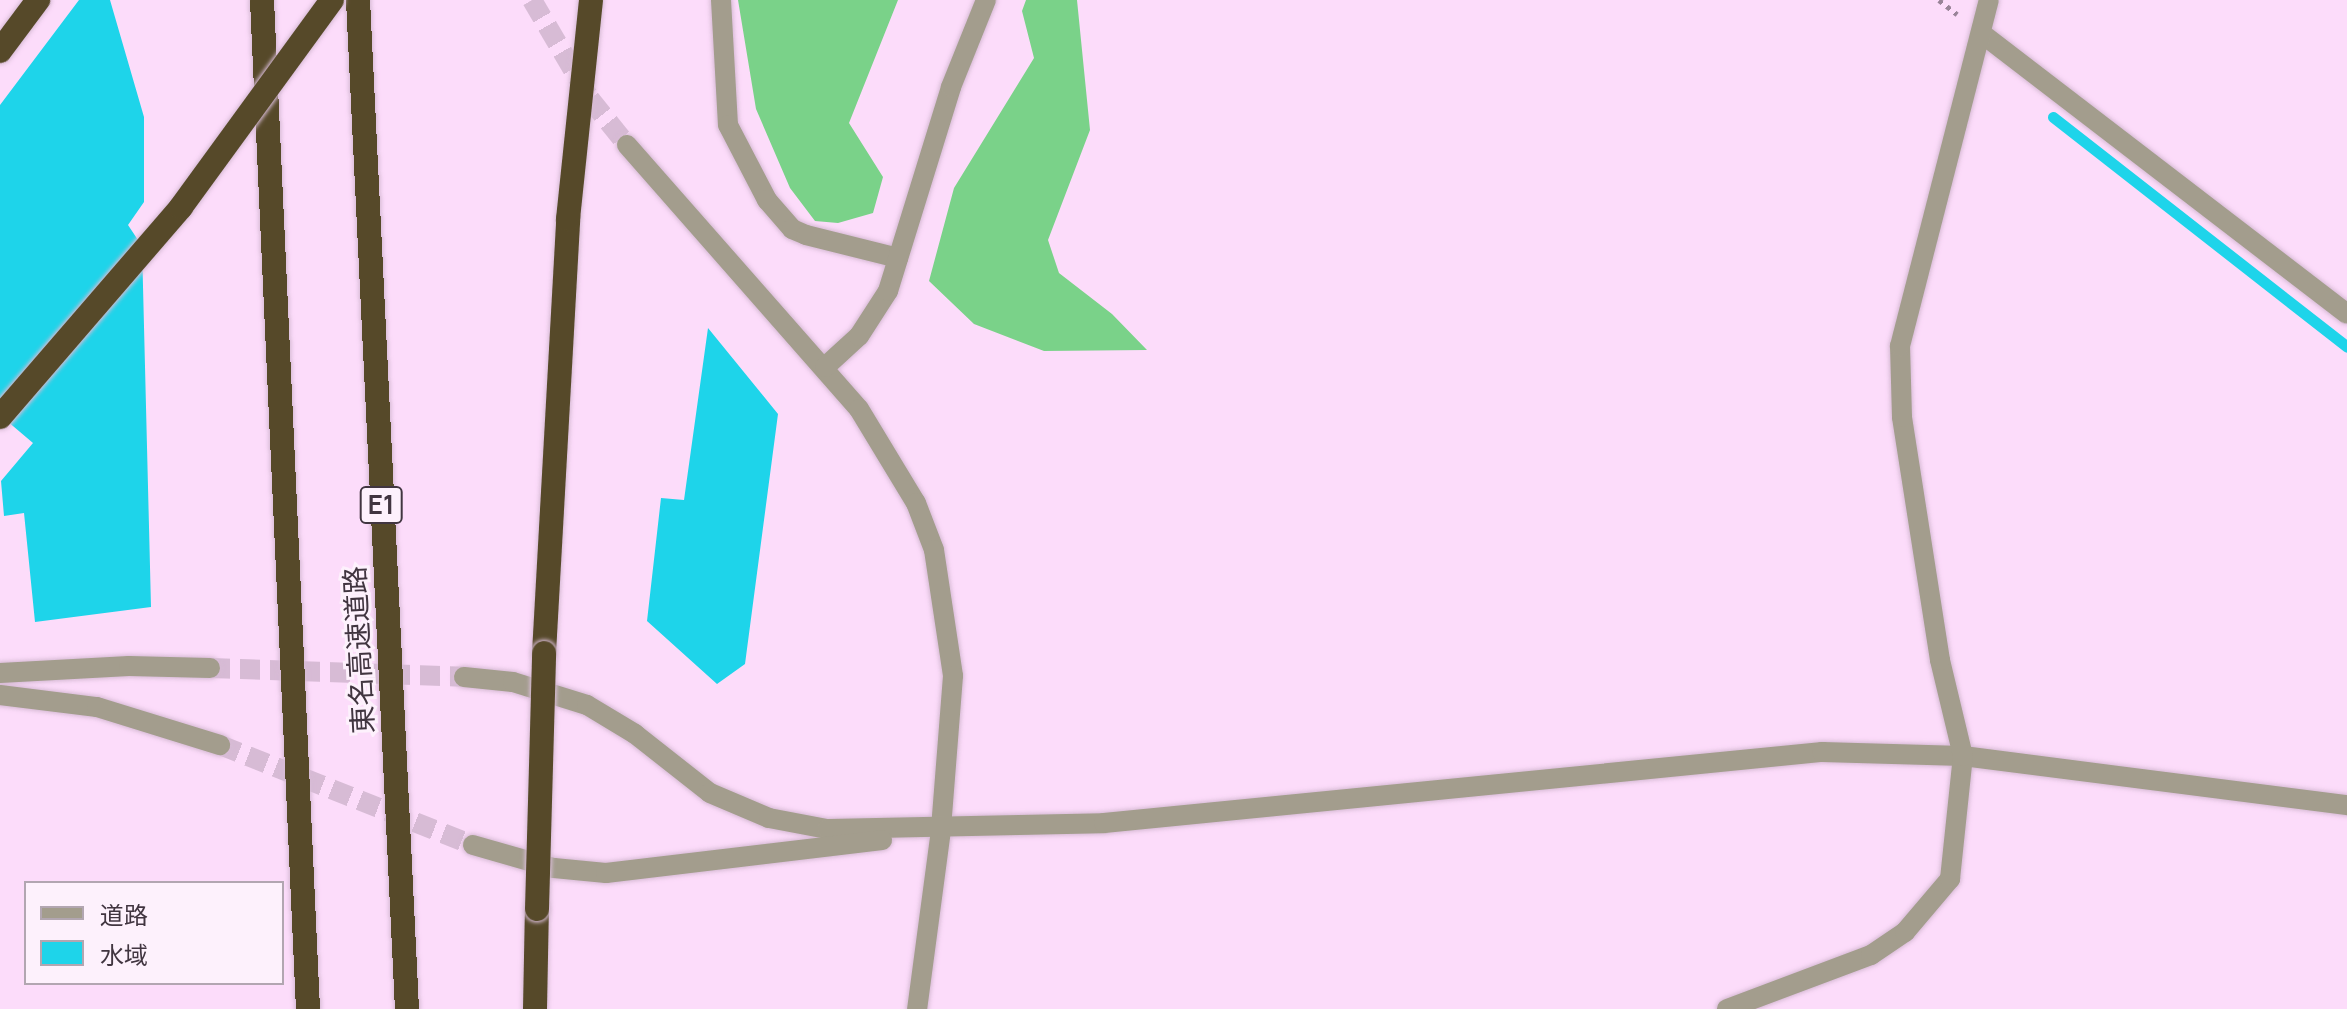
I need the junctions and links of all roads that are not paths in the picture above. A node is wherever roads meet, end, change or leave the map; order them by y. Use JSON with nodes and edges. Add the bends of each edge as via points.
{"nodes":[{"id":1,"x":38,"y":0,"type":"edge"},
{"id":2,"x":262,"y":0,"type":"edge"},
{"id":3,"x":332,"y":0,"type":"edge"},
{"id":4,"x":358,"y":0,"type":"edge"},
{"id":5,"x":591,"y":0,"type":"edge"},
{"id":6,"x":721,"y":0,"type":"edge"},
{"id":7,"x":986,"y":0,"type":"edge"},
{"id":8,"x":1989,"y":0,"type":"edge"},
{"id":9,"x":1981,"y":33,"type":"junction"},
{"id":10,"x":0,"y":51,"type":"edge"},
{"id":11,"x":627,"y":145,"type":"tunnel mouth"},
{"id":12,"x":898,"y":258,"type":"junction"},
{"id":13,"x":2347,"y":314,"type":"edge"},
{"id":14,"x":825,"y":367,"type":"junction"},
{"id":15,"x":0,"y":417,"type":"edge"},
{"id":16,"x":210,"y":668,"type":"tunnel mouth"},
{"id":17,"x":0,"y":673,"type":"edge"},
{"id":18,"x":464,"y":677,"type":"tunnel mouth"},
{"id":19,"x":0,"y":695,"type":"edge"},
{"id":20,"x":220,"y":745,"type":"tunnel mouth"},
{"id":21,"x":1963,"y":756,"type":"junction"},
{"id":22,"x":2347,"y":805,"type":"edge"},
{"id":23,"x":941,"y":830,"type":"junction"},
{"id":24,"x":473,"y":845,"type":"tunnel mouth"},
{"id":25,"x":308,"y":1009,"type":"edge"},
{"id":26,"x":407,"y":1009,"type":"edge"},
{"id":27,"x":535,"y":1009,"type":"edge"},
{"id":28,"x":917,"y":1009,"type":"edge"},
{"id":29,"x":1727,"y":1009,"type":"edge"}],
"edges":[{"from":1,"to":10,"type":"highway"},
{"from":2,"to":25,"type":"highway"},
{"from":3,"to":15,"type":"highway","bridge":true,"via":[[181,207]]},
{"from":4,"to":26,"type":"highway","name":"東名高速道路","number":"E1"},
{"from":5,"to":27,"type":"highway","bridge":true,"via":[[568,219],[544,653]]},
{"from":6,"to":12,"type":"street","via":[[728,125],[767,200],[792,229]]},
{"from":7,"to":12,"type":"street","via":[[951,87]]},
{"from":8,"to":9,"type":"street"},
{"from":9,"to":13,"type":"street"},
{"from":9,"to":21,"type":"street","via":[[1900,346],[1902,417],[1940,660]]},
{"from":11,"to":14,"type":"street"},
{"from":12,"to":14,"type":"street","via":[[876,315]]},
{"from":14,"to":23,"type":"street","via":[[890,454],[934,550],[953,676]]},
{"from":16,"to":17,"type":"street"},
{"from":18,"to":23,"type":"street","via":[[513,682],[587,705],[635,734],[710,793],[769,818],[827,829]]},
{"from":19,"to":20,"type":"street","via":[[97,707]]},
{"from":21,"to":22,"type":"street"},
{"from":21,"to":23,"type":"street","via":[[1822,752],[1104,823]]},
{"from":21,"to":29,"type":"street","via":[[1950,879],[1905,932],[1871,955]]},
{"from":23,"to":24,"type":"street","via":[[606,873],[554,868]]},
{"from":23,"to":28,"type":"street"}]}
